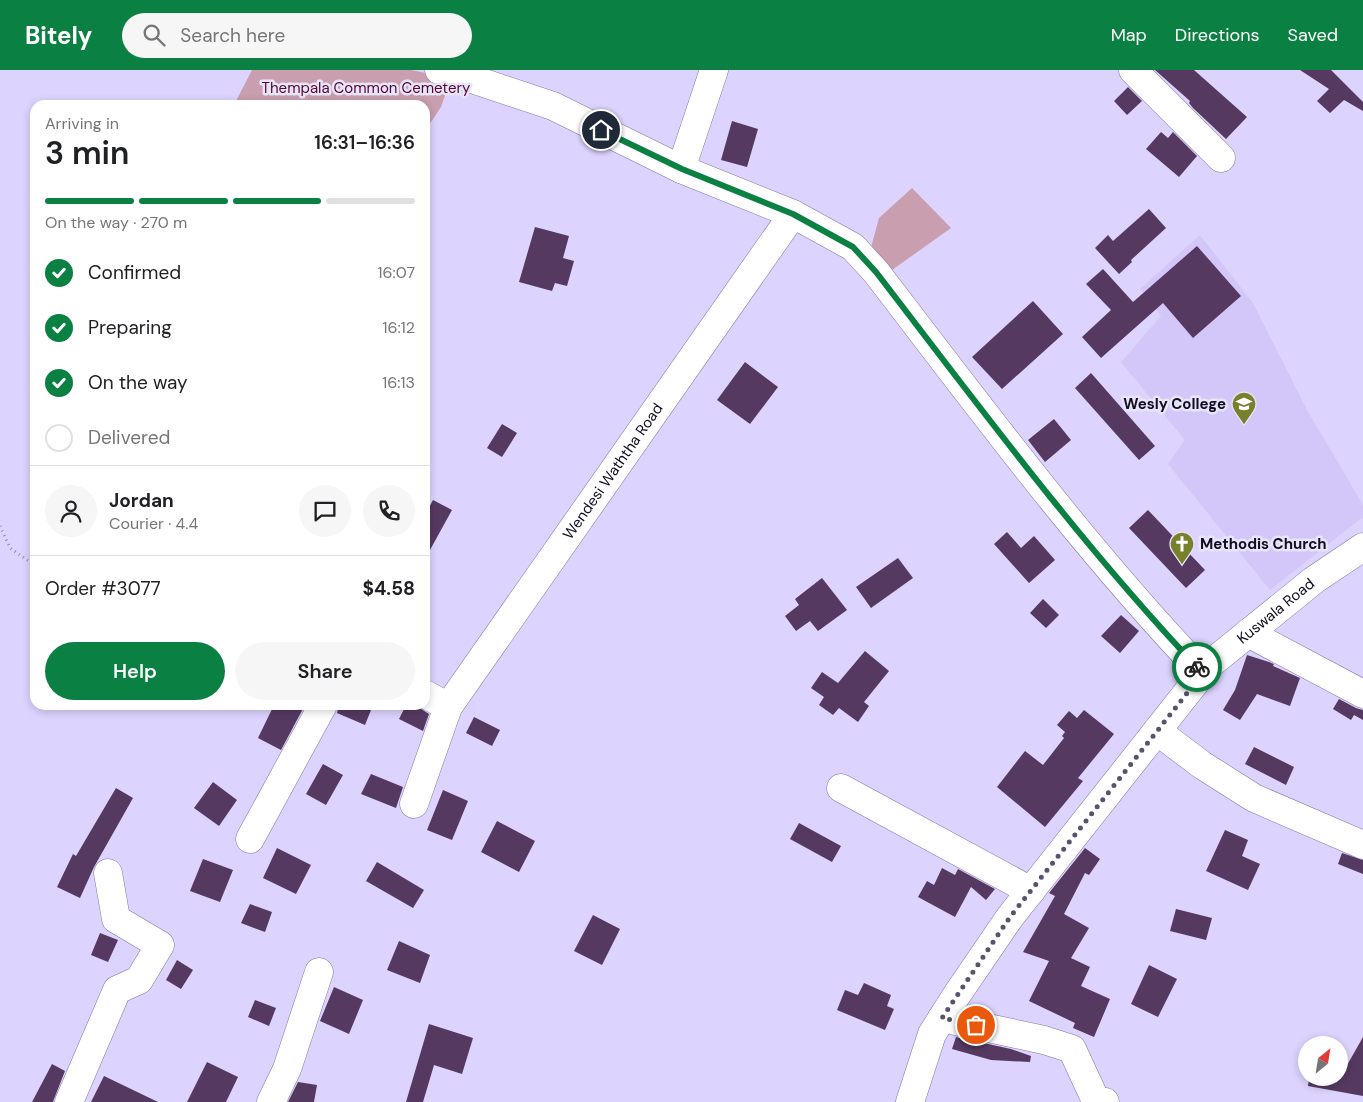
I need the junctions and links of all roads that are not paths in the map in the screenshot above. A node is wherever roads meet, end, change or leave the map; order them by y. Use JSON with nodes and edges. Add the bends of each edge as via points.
{"nodes":[{"id":1,"x":714,"y":70,"type":"edge"},
{"id":2,"x":1134,"y":70,"type":"edge"},
{"id":3,"x":450,"y":71,"type":"edge"},
{"id":4,"x":1221,"y":158,"type":"dead end"},
{"id":5,"x":682,"y":169,"type":"junction"},
{"id":6,"x":793,"y":214,"type":"junction"},
{"id":7,"x":1363,"y":547,"type":"edge"},
{"id":8,"x":1248,"y":633,"type":"junction"},
{"id":9,"x":1203,"y":673,"type":"junction"},
{"id":10,"x":1363,"y":694,"type":"edge"},
{"id":11,"x":436,"y":701,"type":"edge"},
{"id":12,"x":320,"y":710,"type":"edge"},
{"id":13,"x":1158,"y":730,"type":"junction"},
{"id":14,"x":841,"y":788,"type":"dead end"},
{"id":15,"x":414,"y":804,"type":"dead end"},
{"id":16,"x":250,"y":839,"type":"dead end"},
{"id":17,"x":1363,"y":845,"type":"edge"},
{"id":18,"x":108,"y":873,"type":"dead end"},
{"id":19,"x":1031,"y":891,"type":"junction"},
{"id":20,"x":319,"y":972,"type":"dead end"},
{"id":21,"x":942,"y":1018,"type":"junction"},
{"id":22,"x":69,"y":1102,"type":"edge"},
{"id":23,"x":271,"y":1102,"type":"edge"},
{"id":24,"x":910,"y":1102,"type":"edge"},
{"id":25,"x":1106,"y":1102,"type":"edge"}],
"edges":[{"from":1,"to":5,"type":"street"},
{"from":2,"to":4,"type":"street"},
{"from":3,"to":5,"type":"street","via":[[553,106]]},
{"from":5,"to":6,"type":"street"},
{"from":6,"to":9,"type":"street","via":[[853,247],[876,272],[1048,496]]},
{"from":6,"to":11,"type":"street","name":"Wendesi Waththa Road"},
{"from":7,"to":8,"type":"street","name":"Kuswala Road","via":[[1314,580]]},
{"from":8,"to":9,"type":"street","name":"Kuswala Road","via":[[1209,664]]},
{"from":8,"to":10,"type":"street"},
{"from":9,"to":13,"type":"street","name":"Kuswala Road"},
{"from":11,"to":15,"type":"street","name":"Wendesi Waththa Road"},
{"from":12,"to":16,"type":"street"},
{"from":13,"to":17,"type":"street","via":[[1202,765],[1254,798]]},
{"from":13,"to":19,"type":"street","name":"Kuswala Road"},
{"from":14,"to":19,"type":"street"},
{"from":18,"to":22,"type":"street","via":[[116,919],[160,945],[139,980],[117,990]]},
{"from":19,"to":21,"type":"street","name":"Kuswala Road"},
{"from":20,"to":23,"type":"street","via":[[287,1069]]},
{"from":21,"to":24,"type":"street","name":"Kuswala Road","via":[[932,1034]]},
{"from":21,"to":25,"type":"street","via":[[1072,1049],[1096,1101]]}]}
